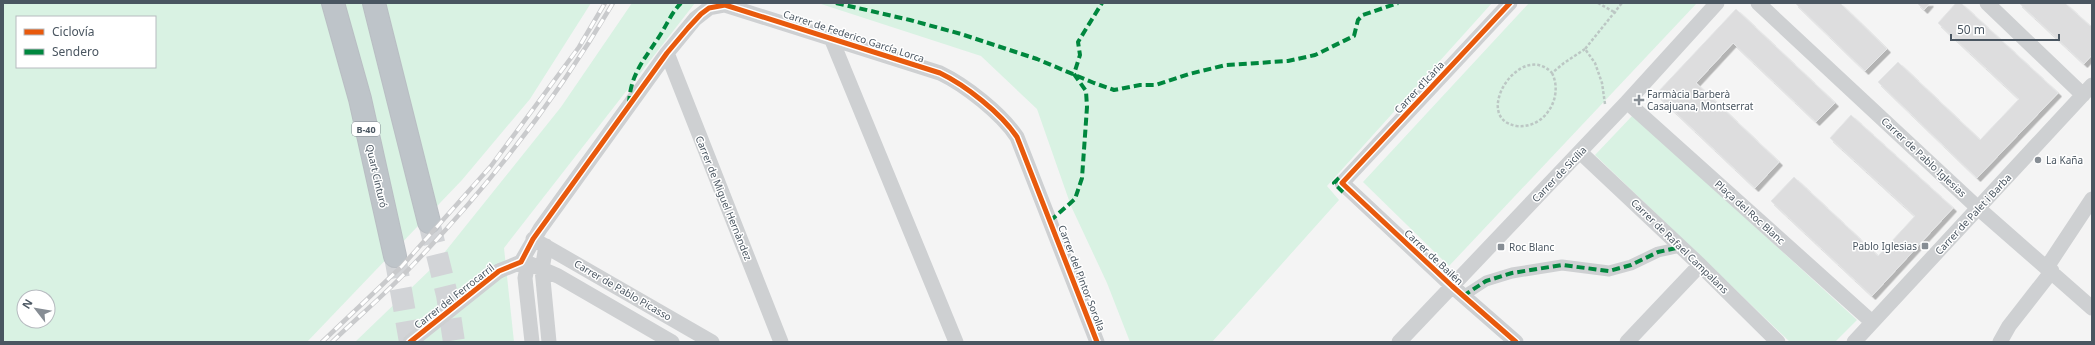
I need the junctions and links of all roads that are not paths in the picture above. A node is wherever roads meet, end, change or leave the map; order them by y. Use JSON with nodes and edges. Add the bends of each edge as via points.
{"nodes":[{"id":1,"x":333,"y":3,"type":"edge"},
{"id":2,"x":374,"y":3,"type":"edge"},
{"id":3,"x":1510,"y":3,"type":"edge"},
{"id":4,"x":1717,"y":3,"type":"edge"},
{"id":5,"x":1758,"y":3,"type":"edge"},
{"id":6,"x":1987,"y":3,"type":"edge"},
{"id":7,"x":831,"y":38,"type":"junction"},
{"id":8,"x":667,"y":53,"type":"junction"},
{"id":9,"x":2087,"y":90,"type":"edge"},
{"id":10,"x":1627,"y":102,"type":"junction"},
{"id":11,"x":1580,"y":152,"type":"junction"},
{"id":12,"x":1342,"y":183,"type":"joint"},
{"id":13,"x":2092,"y":199,"type":"edge"},
{"id":14,"x":1978,"y":208,"type":"junction"},
{"id":15,"x":1050,"y":221,"type":"joint"},
{"id":16,"x":429,"y":222,"type":"tunnel mouth"},
{"id":17,"x":539,"y":238,"type":"junction"},
{"id":18,"x":1681,"y":247,"type":"junction"},
{"id":19,"x":395,"y":256,"type":"tunnel mouth"},
{"id":20,"x":524,"y":262,"type":"junction"},
{"id":21,"x":1700,"y":265,"type":"junction"},
{"id":22,"x":542,"y":269,"type":"junction"},
{"id":23,"x":2049,"y":269,"type":"junction"},
{"id":24,"x":1452,"y":286,"type":"junction"},
{"id":25,"x":1464,"y":296,"type":"junction"},
{"id":26,"x":2092,"y":308,"type":"edge"},
{"id":27,"x":1872,"y":322,"type":"junction"},
{"id":28,"x":410,"y":342,"type":"edge"},
{"id":29,"x":532,"y":342,"type":"edge"},
{"id":30,"x":548,"y":342,"type":"edge"},
{"id":31,"x":672,"y":342,"type":"edge"},
{"id":32,"x":712,"y":342,"type":"edge"},
{"id":33,"x":781,"y":342,"type":"edge"},
{"id":34,"x":956,"y":342,"type":"edge"},
{"id":35,"x":1097,"y":342,"type":"edge"},
{"id":36,"x":1399,"y":342,"type":"edge"},
{"id":37,"x":1516,"y":342,"type":"edge"},
{"id":38,"x":1627,"y":342,"type":"edge"},
{"id":39,"x":1778,"y":342,"type":"edge"},
{"id":40,"x":1854,"y":342,"type":"edge"},
{"id":41,"x":2000,"y":342,"type":"edge"}],
"edges":[{"from":1,"to":19,"type":"highway","name":"Quart Cinturó","number":"B-40","via":[[360,99]]},
{"from":2,"to":16,"type":"highway"},
{"from":3,"to":12,"type":"street","name":"Carrer d'Icària"},
{"from":4,"to":10,"type":"street","name":"Carrer de Sicília"},
{"from":5,"to":14,"type":"street","name":"Carrer de Pablo Iglesias"},
{"from":6,"to":9,"type":"street"},
{"from":7,"to":8,"type":"street","name":"Carrer de Federico García Lorca","via":[[725,6],[717,6],[695,19]]},
{"from":7,"to":15,"type":"street","name":"Carrer de Federico García Lorca","via":[[940,73],[976,95],[1012,129],[1017,137]]},
{"from":7,"to":34,"type":"street","name":"Carrer de Federico García Lorca"},
{"from":8,"to":17,"type":"street","name":"Carrer de Federico García Lorca"},
{"from":8,"to":33,"type":"street","name":"Carrer de Miguel Hernàndez"},
{"from":9,"to":14,"type":"street","name":"Carrer de Palet i Barba"},
{"from":10,"to":11,"type":"street","name":"Carrer de Sicília"},
{"from":10,"to":27,"type":"street","name":"Plaça del Roc Blanc"},
{"from":11,"to":18,"type":"street","name":"Carrer de Rafael Campalans"},
{"from":11,"to":24,"type":"street","name":"Carrer de Sicília"},
{"from":12,"to":24,"type":"street","name":"Carrer de Bailén"},
{"from":13,"to":23,"type":"street"},
{"from":14,"to":23,"type":"street","name":"Carrer de Pablo Iglesias"},
{"from":14,"to":27,"type":"street","name":"Carrer de Palet i Barba"},
{"from":15,"to":35,"type":"street","name":"Carrer del Pintor Sorolla"},
{"from":17,"to":20,"type":"street"},
{"from":17,"to":22,"type":"street"},
{"from":17,"to":32,"type":"street","name":"Carrer de Pablo Picasso"},
{"from":18,"to":21,"type":"street","name":"Carrer de Rafael Campalans"},
{"from":18,"to":25,"type":"street","via":[[1658,252],[1609,271],[1562,266],[1512,272],[1486,281]]},
{"from":20,"to":22,"type":"street","name":"Carrer de Pablo Picasso"},
{"from":20,"to":28,"type":"street","name":"Carrer del Ferrocarril","bridge":true,"via":[[499,271]]},
{"from":20,"to":29,"type":"street"},
{"from":21,"to":38,"type":"street"},
{"from":21,"to":39,"type":"street","name":"Carrer de Rafael Campalans"},
{"from":22,"to":30,"type":"street"},
{"from":22,"to":31,"type":"street","name":"Carrer de Pablo Picasso"},
{"from":23,"to":26,"type":"street","name":"Carrer de Pablo Iglesias"},
{"from":23,"to":41,"type":"street"},
{"from":24,"to":25,"type":"street","name":"Carrer de Bailén"},
{"from":24,"to":36,"type":"street","name":"Carrer de Sicília"},
{"from":25,"to":37,"type":"street","name":"Carrer de Bailén"},
{"from":27,"to":40,"type":"street","name":"Carrer de Palet i Barba"}]}
